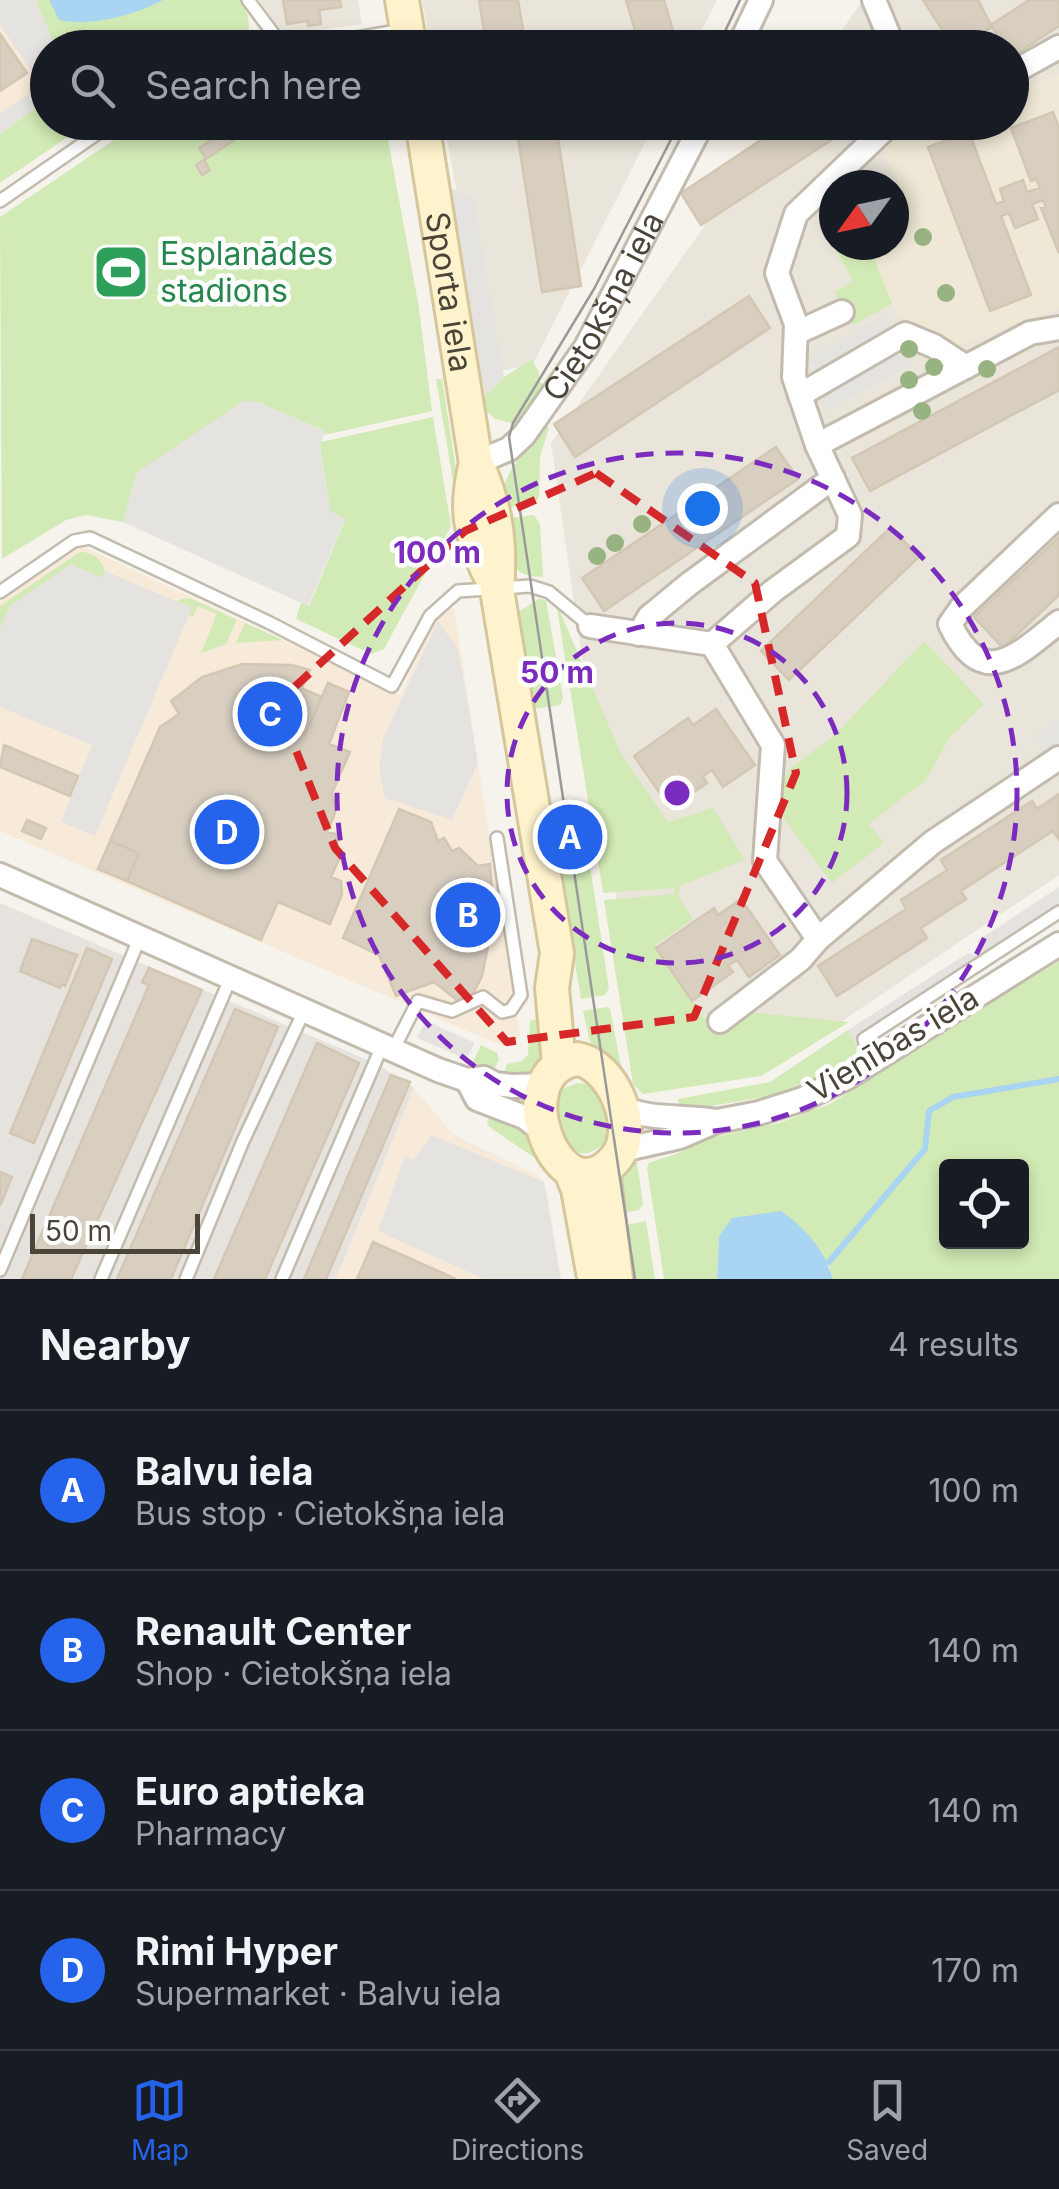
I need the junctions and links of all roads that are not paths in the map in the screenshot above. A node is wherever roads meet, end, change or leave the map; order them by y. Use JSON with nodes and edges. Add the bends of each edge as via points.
{"nodes":[{"id":1,"x":248,"y":0,"type":"edge"},
{"id":2,"x":761,"y":0,"type":"edge"},
{"id":3,"x":874,"y":0,"type":"edge"},
{"id":4,"x":270,"y":30,"type":"edge"},
{"id":5,"x":747,"y":30,"type":"edge"},
{"id":6,"x":886,"y":30,"type":"edge"},
{"id":7,"x":1059,"y":48,"type":"edge"},
{"id":8,"x":1029,"y":64,"type":"edge"},
{"id":9,"x":88,"y":140,"type":"edge"},
{"id":10,"x":425,"y":140,"type":"edge"},
{"id":11,"x":693,"y":140,"type":"edge"},
{"id":12,"x":873,"y":140,"type":"edge"},
{"id":13,"x":0,"y":201,"type":"edge"},
{"id":14,"x":842,"y":312,"type":"dead end"},
{"id":15,"x":1059,"y":328,"type":"edge"},
{"id":16,"x":796,"y":333,"type":"junction"},
{"id":17,"x":966,"y":368,"type":"junction"},
{"id":18,"x":800,"y":394,"type":"junction"},
{"id":19,"x":817,"y":445,"type":"junction"},
{"id":20,"x":476,"y":462,"type":"junction"},
{"id":21,"x":833,"y":478,"type":"junction"},
{"id":22,"x":1059,"y":515,"type":"edge"},
{"id":23,"x":497,"y":590,"type":"junction"},
{"id":24,"x":0,"y":592,"type":"edge"},
{"id":25,"x":1059,"y":622,"type":"edge"},
{"id":26,"x":590,"y":626,"type":"joint"},
{"id":27,"x":639,"y":634,"type":"junction"},
{"id":28,"x":712,"y":644,"type":"junction"},
{"id":29,"x":1059,"y":758,"type":"edge"},
{"id":30,"x":497,"y":838,"type":"dead end"},
{"id":31,"x":0,"y":875,"type":"edge"},
{"id":32,"x":1059,"y":912,"type":"edge"},
{"id":33,"x":140,"y":936,"type":"junction"},
{"id":34,"x":818,"y":938,"type":"junction"},
{"id":35,"x":1059,"y":944,"type":"edge"},
{"id":36,"x":979,"y":964,"type":"junction"},
{"id":37,"x":232,"y":977,"type":"junction"},
{"id":38,"x":992,"y":986,"type":"junction"},
{"id":39,"x":305,"y":1009,"type":"junction"},
{"id":40,"x":720,"y":1021,"type":"dead end"},
{"id":41,"x":387,"y":1049,"type":"junction"},
{"id":42,"x":870,"y":1062,"type":"junction"},
{"id":43,"x":564,"y":1070,"type":"junction"},
{"id":44,"x":468,"y":1080,"type":"junction"},
{"id":45,"x":620,"y":1106,"type":"junction"},
{"id":46,"x":717,"y":1121,"type":"junction"},
{"id":47,"x":544,"y":1131,"type":"junction"},
{"id":48,"x":599,"y":1165,"type":"junction"},
{"id":49,"x":6,"y":1238,"type":"edge"},
{"id":50,"x":0,"y":1270,"type":"edge"},
{"id":51,"x":101,"y":1279,"type":"edge"},
{"id":52,"x":186,"y":1279,"type":"edge"},
{"id":53,"x":282,"y":1279,"type":"edge"},
{"id":54,"x":594,"y":1279,"type":"edge"},
{"id":55,"x":616,"y":1279,"type":"edge"}],
"edges":[{"from":1,"to":4,"type":"lane"},
{"from":2,"to":5,"type":"street"},
{"from":3,"to":6,"type":"street"},
{"from":7,"to":8,"type":"street"},
{"from":9,"to":13,"type":"lane"},
{"from":10,"to":20,"type":"street","name":"Sporta iela"},
{"from":11,"to":20,"type":"street","name":"Cietokšņa iela","via":[[586,347],[524,435],[496,457]]},
{"from":12,"to":16,"type":"street","via":[[796,214],[777,273]]},
{"from":14,"to":16,"type":"street"},
{"from":15,"to":17,"type":"street","via":[[1030,333]]},
{"from":16,"to":18,"type":"street"},
{"from":17,"to":18,"type":"street","via":[[905,334]]},
{"from":17,"to":19,"type":"street"},
{"from":18,"to":19,"type":"street"},
{"from":19,"to":21,"type":"street"},
{"from":20,"to":23,"type":"street","via":[[468,494],[471,519]]},
{"from":21,"to":27,"type":"street","via":[[689,584]]},
{"from":21,"to":28,"type":"street","via":[[850,515],[848,536]]},
{"from":22,"to":25,"type":"street","via":[[950,624],[960,647],[981,662],[1011,661]]},
{"from":23,"to":24,"type":"lane","via":[[458,591],[443,601],[392,686],[90,538],[74,541]]},
{"from":23,"to":26,"type":"lane","via":[[530,586],[549,592]]},
{"from":23,"to":43,"type":"street","via":[[556,952],[552,988]]},
{"from":26,"to":27,"type":"street"},
{"from":27,"to":28,"type":"street"},
{"from":28,"to":34,"type":"street","via":[[773,745],[764,860]]},
{"from":29,"to":34,"type":"street","via":[[933,842]]},
{"from":30,"to":41,"type":"lane","via":[[522,995],[502,1012],[483,997],[452,1011],[418,1000]]},
{"from":31,"to":33,"type":"street"},
{"from":32,"to":36,"type":"lane"},
{"from":33,"to":37,"type":"street"},
{"from":33,"to":49,"type":"lane"},
{"from":34,"to":40,"type":"street","via":[[801,959]]},
{"from":35,"to":38,"type":"street","name":"Vienības iela"},
{"from":36,"to":38,"type":"lane"},
{"from":36,"to":42,"type":"lane","via":[[864,1040]]},
{"from":37,"to":39,"type":"street"},
{"from":37,"to":51,"type":"lane"},
{"from":38,"to":42,"type":"street","name":"Vienības iela"},
{"from":39,"to":41,"type":"street"},
{"from":39,"to":52,"type":"lane"},
{"from":41,"to":44,"type":"street"},
{"from":41,"to":53,"type":"lane"},
{"from":42,"to":46,"type":"street","name":"Vienības iela","via":[[803,1099]]},
{"from":43,"to":44,"type":"street","via":[[512,1086]]},
{"from":43,"to":45,"type":"street","via":[[606,1077]]},
{"from":43,"to":47,"type":"street","via":[[540,1107]]},
{"from":44,"to":47,"type":"street","via":[[477,1099]]},
{"from":45,"to":46,"type":"street","name":"Vienības iela","via":[[638,1114]]},
{"from":45,"to":48,"type":"street"},
{"from":46,"to":48,"type":"street","name":"Vienības iela"},
{"from":47,"to":48,"type":"street","via":[[554,1154]]},
{"from":48,"to":54,"type":"street","via":[[582,1208]]},
{"from":48,"to":55,"type":"street"},
{"from":49,"to":50,"type":"lane"}]}
